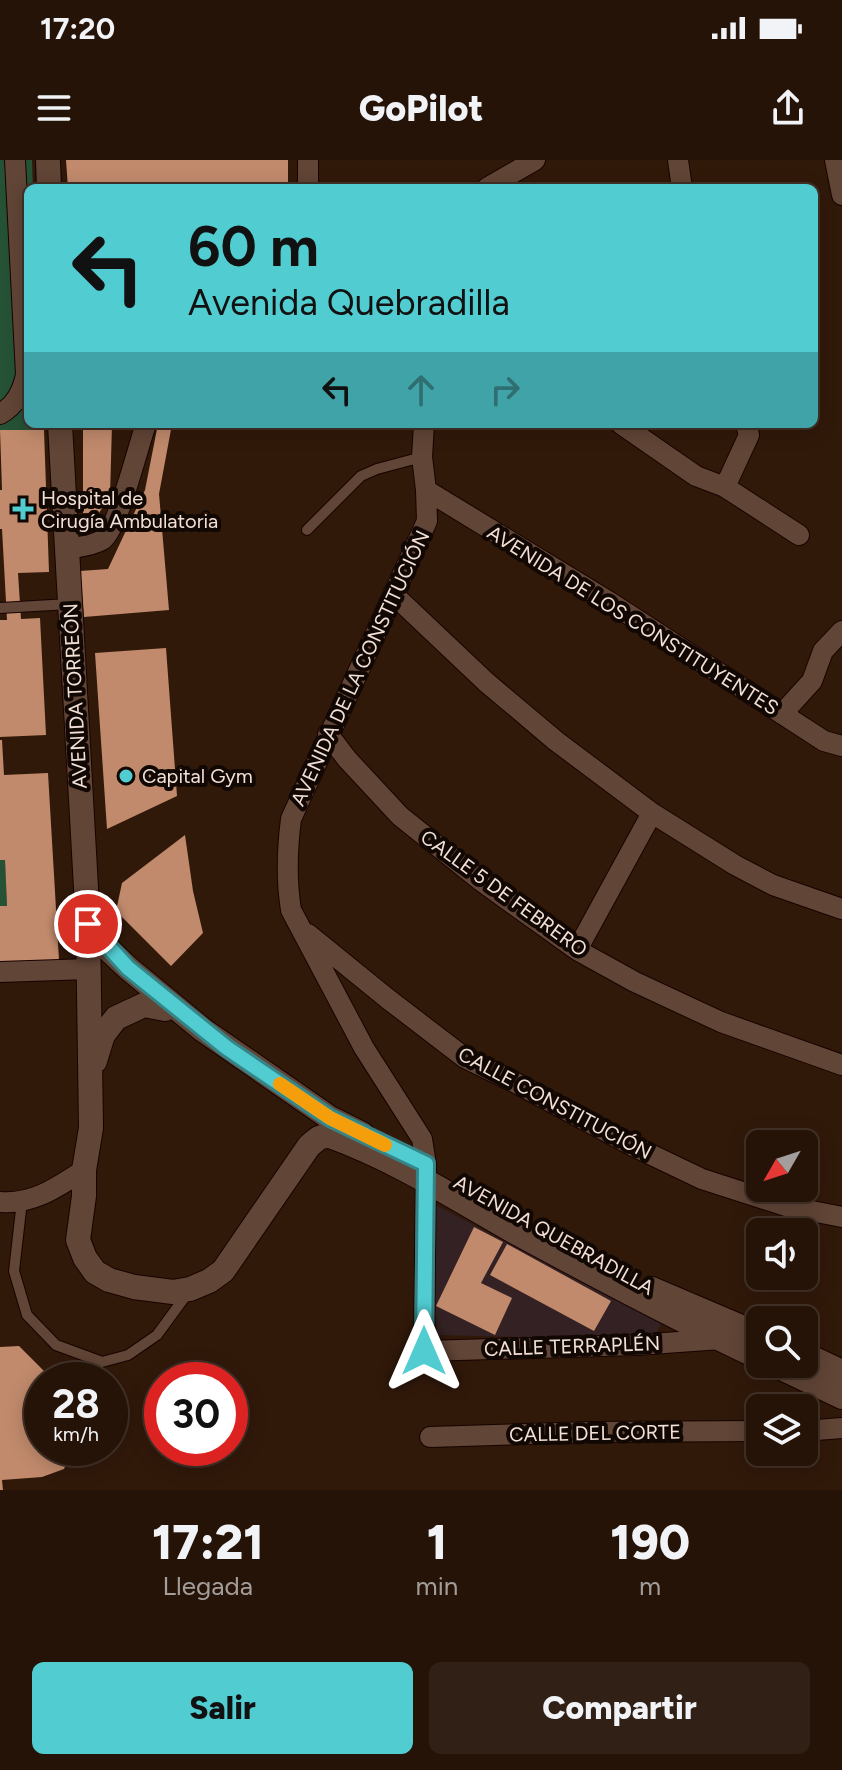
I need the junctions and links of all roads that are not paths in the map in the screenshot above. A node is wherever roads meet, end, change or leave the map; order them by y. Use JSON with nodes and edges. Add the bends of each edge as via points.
{"nodes":[{"id":1,"x":15,"y":160,"type":"edge"},
{"id":2,"x":48,"y":160,"type":"edge"},
{"id":3,"x":308,"y":160,"type":"edge"},
{"id":4,"x":535,"y":160,"type":"edge"},
{"id":5,"x":678,"y":160,"type":"edge"},
{"id":6,"x":835,"y":160,"type":"edge"},
{"id":7,"x":49,"y":184,"type":"edge"},
{"id":8,"x":308,"y":184,"type":"edge"},
{"id":9,"x":494,"y":184,"type":"edge"},
{"id":10,"x":681,"y":184,"type":"edge"},
{"id":11,"x":842,"y":195,"type":"edge"},
{"id":12,"x":24,"y":336,"type":"edge"},
{"id":13,"x":24,"y":383,"type":"edge"},
{"id":14,"x":0,"y":414,"type":"edge"},
{"id":15,"x":60,"y":428,"type":"edge"},
{"id":16,"x":145,"y":428,"type":"edge"},
{"id":17,"x":424,"y":428,"type":"edge"},
{"id":18,"x":627,"y":428,"type":"edge"},
{"id":19,"x":747,"y":428,"type":"edge"},
{"id":20,"x":422,"y":457,"type":"junction"},
{"id":21,"x":725,"y":487,"type":"junction"},
{"id":22,"x":426,"y":490,"type":"junction"},
{"id":23,"x":307,"y":530,"type":"dead end"},
{"id":24,"x":799,"y":535,"type":"dead end"},
{"id":25,"x":66,"y":549,"type":"junction"},
{"id":26,"x":393,"y":594,"type":"junction"},
{"id":27,"x":69,"y":604,"type":"junction"},
{"id":28,"x":0,"y":608,"type":"edge"},
{"id":29,"x":842,"y":631,"type":"edge"},
{"id":30,"x":782,"y":714,"type":"junction"},
{"id":31,"x":328,"y":734,"type":"junction"},
{"id":32,"x":842,"y":746,"type":"edge"},
{"id":33,"x":652,"y":813,"type":"junction"},
{"id":34,"x":842,"y":909,"type":"edge"},
{"id":35,"x":88,"y":924,"type":"junction"},
{"id":36,"x":300,"y":927,"type":"junction"},
{"id":37,"x":577,"y":950,"type":"junction"},
{"id":38,"x":89,"y":969,"type":"junction"},
{"id":39,"x":0,"y":972,"type":"edge"},
{"id":40,"x":165,"y":1009,"type":"junction"},
{"id":41,"x":203,"y":1030,"type":"junction"},
{"id":42,"x":842,"y":1065,"type":"edge"},
{"id":43,"x":91,"y":1074,"type":"junction"},
{"id":44,"x":84,"y":1170,"type":"junction"},
{"id":45,"x":425,"y":1172,"type":"junction"},
{"id":46,"x":22,"y":1201,"type":"junction"},
{"id":47,"x":0,"y":1202,"type":"edge"},
{"id":48,"x":842,"y":1217,"type":"edge"},
{"id":49,"x":190,"y":1289,"type":"junction"},
{"id":50,"x":746,"y":1329,"type":"edge"},
{"id":51,"x":721,"y":1339,"type":"junction"},
{"id":52,"x":746,"y":1351,"type":"edge"},
{"id":53,"x":818,"y":1361,"type":"edge"},
{"id":54,"x":842,"y":1372,"type":"edge"},
{"id":55,"x":802,"y":1378,"type":"edge"},
{"id":56,"x":842,"y":1397,"type":"edge"},
{"id":57,"x":842,"y":1428,"type":"edge"},
{"id":58,"x":818,"y":1430,"type":"edge"},
{"id":59,"x":746,"y":1431,"type":"edge"},
{"id":60,"x":430,"y":1437,"type":"dead end"}],
"edges":[{"from":1,"to":12,"type":"street"},
{"from":2,"to":7,"type":"street"},
{"from":3,"to":8,"type":"street"},
{"from":4,"to":9,"type":"street"},
{"from":5,"to":10,"type":"street"},
{"from":6,"to":11,"type":"street"},
{"from":13,"to":14,"type":"street","via":[[16,401]]},
{"from":15,"to":25,"type":"street","name":"AVENIDA TORREÓN"},
{"from":16,"to":25,"type":"street","via":[[117,518],[105,538]]},
{"from":17,"to":20,"type":"street","name":"AVENIDA DE LA CONSTITUCIÓN"},
{"from":18,"to":21,"type":"street","via":[[696,476]]},
{"from":19,"to":21,"type":"street","via":[[749,435]]},
{"from":20,"to":22,"type":"street","name":"AVENIDA DE LA CONSTITUCIÓN"},
{"from":20,"to":23,"type":"lane","via":[[361,476]]},
{"from":21,"to":24,"type":"street"},
{"from":22,"to":26,"type":"street","name":"AVENIDA DE LA CONSTITUCIÓN","via":[[427,521]]},
{"from":22,"to":30,"type":"street","name":"AVENIDA DE LOS CONSTITUYENTES"},
{"from":25,"to":27,"type":"street","name":"AVENIDA TORREÓN"},
{"from":26,"to":31,"type":"street","name":"AVENIDA DE LA CONSTITUCIÓN"},
{"from":26,"to":33,"type":"street","via":[[486,682]]},
{"from":27,"to":28,"type":"lane"},
{"from":27,"to":35,"type":"street","name":"AVENIDA TORREÓN"},
{"from":29,"to":30,"type":"street","via":[[823,651],[812,681]]},
{"from":30,"to":32,"type":"street","name":"AVENIDA DE LOS CONSTITUYENTES","via":[[824,741]]},
{"from":31,"to":36,"type":"street","name":"AVENIDA DE LA CONSTITUCIÓN","via":[[291,819],[288,887]]},
{"from":31,"to":37,"type":"street","name":"CALLE 5 DE FEBRERO","via":[[400,816]]},
{"from":33,"to":34,"type":"street","via":[[773,885]]},
{"from":33,"to":37,"type":"street"},
{"from":35,"to":38,"type":"street","name":"AVENIDA TORREÓN"},
{"from":35,"to":41,"type":"street","name":"AVENIDA QUEBRADILLA","via":[[128,968]]},
{"from":36,"to":45,"type":"street","name":"AVENIDA DE LA CONSTITUCIÓN","via":[[364,1048],[422,1139]]},
{"from":36,"to":48,"type":"street","name":"CALLE CONSTITUCIÓN","via":[[465,1058],[702,1179],[786,1206]]},
{"from":37,"to":42,"type":"street","name":"CALLE 5 DE FEBRERO","via":[[721,1022]]},
{"from":38,"to":39,"type":"street"},
{"from":38,"to":40,"type":"street","via":[[130,985]]},
{"from":38,"to":43,"type":"street","name":"AVENIDA TORREÓN"},
{"from":40,"to":41,"type":"street"},
{"from":40,"to":43,"type":"street","via":[[144,1005],[116,1018],[103,1035]]},
{"from":41,"to":45,"type":"street","name":"AVENIDA QUEBRADILLA","via":[[330,1118]]},
{"from":43,"to":44,"type":"street","name":"AVENIDA TORREÓN"},
{"from":44,"to":46,"type":"street","via":[[40,1197]]},
{"from":44,"to":49,"type":"street","name":"AVENIDA TORREÓN","via":[[78,1240],[95,1272],[134,1287]]},
{"from":45,"to":49,"type":"street","name":"AVENIDA QUEBRADILLA","via":[[323,1135],[309,1146],[223,1271]]},
{"from":45,"to":50,"type":"street","name":"AVENIDA QUEBRADILLA","via":[[664,1295]]},
{"from":45,"to":51,"type":"street","name":"AVENIDA QUEBRADILLA","via":[[613,1286]]},
{"from":45,"to":51,"type":"street","name":"CALLE TERRAPLÉN","via":[[424,1351]]},
{"from":46,"to":47,"type":"street"},
{"from":46,"to":49,"type":"lane","via":[[14,1271],[27,1315],[56,1345],[102,1362],[128,1355],[157,1335]]},
{"from":51,"to":52,"type":"street","name":"AVENIDA QUEBRADILLA"},
{"from":53,"to":54,"type":"street"},
{"from":55,"to":56,"type":"street"},
{"from":57,"to":58,"type":"street"},
{"from":59,"to":60,"type":"street","name":"CALLE DEL CORTE"}]}
